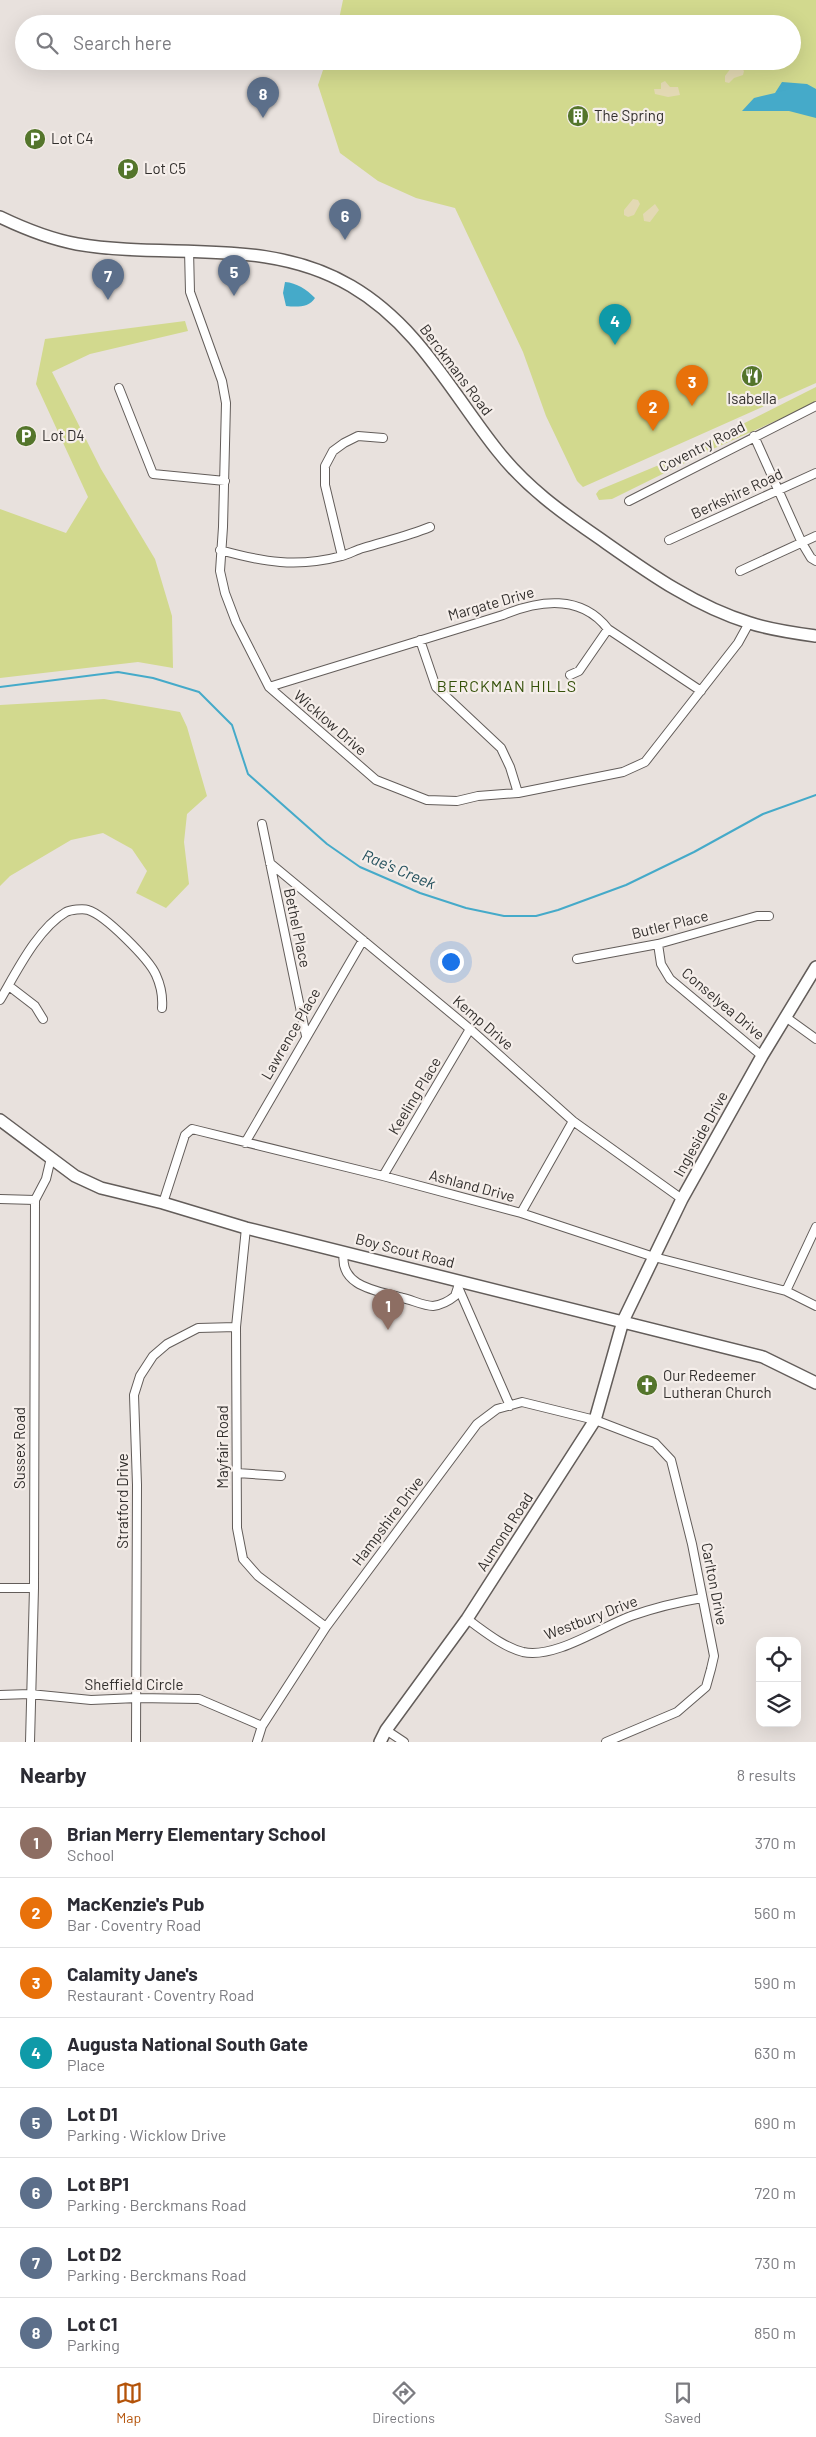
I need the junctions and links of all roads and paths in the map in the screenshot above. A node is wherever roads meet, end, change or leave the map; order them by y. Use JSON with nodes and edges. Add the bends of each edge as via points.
{"nodes":[{"id":1,"x":0,"y":217,"type":"edge"},
{"id":2,"x":190,"y":250,"type":"junction"},
{"id":3,"x":119,"y":388,"type":"dead end"},
{"id":4,"x":816,"y":406,"type":"edge"},
{"id":5,"x":754,"y":436,"type":"junction"},
{"id":6,"x":383,"y":438,"type":"dead end"},
{"id":7,"x":816,"y":473,"type":"edge"},
{"id":8,"x":225,"y":480,"type":"junction"},
{"id":9,"x":780,"y":490,"type":"junction"},
{"id":10,"x":629,"y":501,"type":"dead end"},
{"id":11,"x":430,"y":527,"type":"dead end"},
{"id":12,"x":816,"y":536,"type":"edge"},
{"id":13,"x":669,"y":540,"type":"dead end"},
{"id":14,"x":802,"y":543,"type":"junction"},
{"id":15,"x":220,"y":550,"type":"junction"},
{"id":16,"x":342,"y":556,"type":"junction"},
{"id":17,"x":816,"y":561,"type":"edge"},
{"id":18,"x":740,"y":571,"type":"dead end"},
{"id":19,"x":749,"y":623,"type":"junction"},
{"id":20,"x":608,"y":629,"type":"junction"},
{"id":21,"x":816,"y":636,"type":"edge"},
{"id":22,"x":420,"y":640,"type":"junction"},
{"id":23,"x":570,"y":675,"type":"dead end"},
{"id":24,"x":269,"y":688,"type":"junction"},
{"id":25,"x":701,"y":691,"type":"junction"},
{"id":26,"x":518,"y":793,"type":"junction"},
{"id":27,"x":262,"y":824,"type":"dead end"},
{"id":28,"x":270,"y":863,"type":"junction"},
{"id":29,"x":769,"y":916,"type":"dead end"},
{"id":30,"x":363,"y":940,"type":"junction"},
{"id":31,"x":658,"y":944,"type":"junction"},
{"id":32,"x":578,"y":959,"type":"dead end"},
{"id":33,"x":816,"y":967,"type":"edge"},
{"id":34,"x":9,"y":986,"type":"junction"},
{"id":35,"x":0,"y":1000,"type":"edge"},
{"id":36,"x":162,"y":1008,"type":"dead end"},
{"id":37,"x":787,"y":1018,"type":"junction"},
{"id":38,"x":43,"y":1019,"type":"dead end"},
{"id":39,"x":470,"y":1029,"type":"junction"},
{"id":40,"x":306,"y":1036,"type":"junction"},
{"id":41,"x":816,"y":1039,"type":"edge"},
{"id":42,"x":762,"y":1056,"type":"junction"},
{"id":43,"x":0,"y":1120,"type":"edge"},
{"id":44,"x":573,"y":1121,"type":"junction"},
{"id":45,"x":245,"y":1143,"type":"junction"},
{"id":46,"x":51,"y":1158,"type":"junction"},
{"id":47,"x":383,"y":1176,"type":"junction"},
{"id":48,"x":0,"y":1199,"type":"edge"},
{"id":49,"x":682,"y":1199,"type":"junction"},
{"id":50,"x":35,"y":1200,"type":"junction"},
{"id":51,"x":163,"y":1202,"type":"junction"},
{"id":52,"x":521,"y":1213,"type":"junction"},
{"id":53,"x":816,"y":1227,"type":"edge"},
{"id":54,"x":246,"y":1228,"type":"junction"},
{"id":55,"x":344,"y":1252,"type":"junction"},
{"id":56,"x":654,"y":1257,"type":"junction"},
{"id":57,"x":459,"y":1284,"type":"junction"},
{"id":58,"x":786,"y":1291,"type":"junction"},
{"id":59,"x":816,"y":1306,"type":"edge"},
{"id":60,"x":623,"y":1321,"type":"junction"},
{"id":61,"x":236,"y":1328,"type":"junction"},
{"id":62,"x":816,"y":1383,"type":"edge"},
{"id":63,"x":510,"y":1406,"type":"junction"},
{"id":64,"x":595,"y":1420,"type":"junction"},
{"id":65,"x":237,"y":1473,"type":"junction"},
{"id":66,"x":281,"y":1476,"type":"dead end"},
{"id":67,"x":0,"y":1588,"type":"edge"},
{"id":68,"x":34,"y":1588,"type":"junction"},
{"id":69,"x":702,"y":1598,"type":"junction"},
{"id":70,"x":467,"y":1619,"type":"junction"},
{"id":71,"x":326,"y":1627,"type":"junction"},
{"id":72,"x":30,"y":1694,"type":"junction"},
{"id":73,"x":0,"y":1695,"type":"edge"},
{"id":74,"x":136,"y":1698,"type":"junction"},
{"id":75,"x":262,"y":1726,"type":"junction"},
{"id":76,"x":386,"y":1730,"type":"junction"},
{"id":77,"x":30,"y":1742,"type":"edge"},
{"id":78,"x":136,"y":1742,"type":"edge"},
{"id":79,"x":258,"y":1742,"type":"edge"},
{"id":80,"x":380,"y":1742,"type":"edge"},
{"id":81,"x":404,"y":1742,"type":"edge"},
{"id":82,"x":606,"y":1742,"type":"edge"}],
"edges":[{"from":1,"to":2,"type":"street","name":"Berckmans Road","via":[[42,235],[79,244]]},
{"from":2,"to":8,"type":"street","name":"Wicklow Drive","via":[[190,292],[222,381],[226,403]]},
{"from":2,"to":19,"type":"street","name":"Berckmans Road","via":[[244,253],[294,262],[331,275],[375,301],[412,335],[434,361],[495,448],[534,490],[670,587]]},
{"from":3,"to":8,"type":"street","via":[[153,474]]},
{"from":4,"to":5,"type":"street","name":"Coventry Road"},
{"from":5,"to":9,"type":"street"},
{"from":5,"to":10,"type":"street","name":"Coventry Road"},
{"from":6,"to":16,"type":"street","via":[[358,436],[333,451],[325,466],[325,485]]},
{"from":7,"to":9,"type":"street","name":"Berkshire Road"},
{"from":8,"to":15,"type":"street","name":"Wicklow Drive"},
{"from":9,"to":13,"type":"street","name":"Berkshire Road"},
{"from":9,"to":14,"type":"street"},
{"from":11,"to":16,"type":"street"},
{"from":12,"to":14,"type":"street"},
{"from":14,"to":17,"type":"street"},
{"from":14,"to":18,"type":"street"},
{"from":15,"to":16,"type":"street","via":[[284,564]]},
{"from":15,"to":24,"type":"street","name":"Wicklow Drive","via":[[225,593]]},
{"from":19,"to":21,"type":"street","name":"Berckmans Road"},
{"from":19,"to":25,"type":"street","name":"Wicklow Drive","via":[[738,643]]},
{"from":20,"to":22,"type":"street","name":"Margate Drive","via":[[600,619],[570,603],[549,602],[527,605]]},
{"from":20,"to":23,"type":"street","via":[[580,671]]},
{"from":20,"to":25,"type":"street","name":"Margate Drive"},
{"from":22,"to":24,"type":"street","name":"Margate Drive"},
{"from":22,"to":26,"type":"street","via":[[436,687],[501,748]]},
{"from":24,"to":26,"type":"street","name":"Wicklow Drive","via":[[376,780],[400,791],[427,800],[457,801]]},
{"from":25,"to":26,"type":"street","name":"Wicklow Drive","via":[[645,762],[623,772]]},
{"from":27,"to":28,"type":"street","name":"Bethel Place"},
{"from":28,"to":30,"type":"street","name":"Kemp Drive"},
{"from":28,"to":40,"type":"street","name":"Bethel Place"},
{"from":29,"to":31,"type":"street","name":"Butler Place","via":[[757,916]]},
{"from":30,"to":39,"type":"street","name":"Kemp Drive"},
{"from":30,"to":40,"type":"street","name":"Lawrence Place"},
{"from":31,"to":32,"type":"street","name":"Butler Place"},
{"from":31,"to":42,"type":"street","name":"Conselyea Drive","via":[[661,964],[670,979]]},
{"from":33,"to":37,"type":"street","name":"Ingleside Drive"},
{"from":34,"to":35,"type":"street"},
{"from":34,"to":36,"type":"street","via":[[25,957],[48,928],[67,911],[87,909],[146,958],[163,995]]},
{"from":34,"to":38,"type":"street","via":[[35,1006]]},
{"from":37,"to":41,"type":"street"},
{"from":37,"to":42,"type":"street","name":"Ingleside Drive"},
{"from":39,"to":44,"type":"street","name":"Kemp Drive"},
{"from":39,"to":47,"type":"street","name":"Keeling Place"},
{"from":40,"to":45,"type":"street","name":"Lawrence Place"},
{"from":42,"to":49,"type":"street","name":"Ingleside Drive"},
{"from":43,"to":46,"type":"street","name":"Boy Scout Road"},
{"from":44,"to":49,"type":"street","name":"Kemp Drive"},
{"from":44,"to":52,"type":"street"},
{"from":45,"to":47,"type":"street","name":"Ashland Drive"},
{"from":45,"to":51,"type":"street","name":"Ashland Drive","via":[[192,1129],[185,1135]]},
{"from":46,"to":50,"type":"street","name":"Sussex Road","via":[[46,1179]]},
{"from":46,"to":51,"type":"street","name":"Boy Scout Road","via":[[75,1176],[101,1188]]},
{"from":47,"to":52,"type":"street","name":"Ashland Drive"},
{"from":48,"to":50,"type":"street"},
{"from":49,"to":56,"type":"street","name":"Ingleside Drive"},
{"from":50,"to":68,"type":"street","name":"Sussex Road"},
{"from":51,"to":54,"type":"street","name":"Boy Scout Road"},
{"from":52,"to":56,"type":"street","name":"Ashland Drive"},
{"from":53,"to":58,"type":"street"},
{"from":54,"to":55,"type":"street","name":"Boy Scout Road"},
{"from":54,"to":61,"type":"street","name":"Mayfair Road"},
{"from":55,"to":57,"type":"street","name":"Boy Scout Road"},
{"from":55,"to":57,"type":"street","via":[[342,1260],[346,1272],[354,1282],[367,1289],[433,1306],[450,1300]]},
{"from":56,"to":58,"type":"street","name":"Ashland Drive"},
{"from":56,"to":60,"type":"street","name":"Ingleside Drive"},
{"from":57,"to":60,"type":"street","name":"Boy Scout Road"},
{"from":57,"to":63,"type":"street"},
{"from":58,"to":59,"type":"street","name":"Ashland Drive"},
{"from":60,"to":62,"type":"street","name":"Boy Scout Road","via":[[763,1357]]},
{"from":60,"to":64,"type":"street","name":"Aumond Road"},
{"from":61,"to":65,"type":"street","name":"Mayfair Road"},
{"from":61,"to":74,"type":"street","name":"Stratford Drive","via":[[198,1328],[166,1344],[153,1356],[140,1376],[134,1395]]},
{"from":63,"to":64,"type":"street","name":"Hampshire Drive","via":[[522,1402]]},
{"from":63,"to":71,"type":"street","name":"Hampshire Drive","via":[[497,1409],[477,1424]]},
{"from":64,"to":69,"type":"street","name":"Carlton Drive","via":[[655,1443],[670,1460]]},
{"from":64,"to":70,"type":"street","name":"Aumond Road"},
{"from":65,"to":66,"type":"street"},
{"from":65,"to":71,"type":"street","name":"Mayfair Road","via":[[237,1528],[243,1559],[258,1576]]},
{"from":67,"to":68,"type":"street"},
{"from":68,"to":72,"type":"street","name":"Sussex Road"},
{"from":69,"to":70,"type":"street","name":"Westbury Drive","via":[[676,1602],[632,1616],[552,1651],[524,1652],[506,1645]]},
{"from":69,"to":82,"type":"street","name":"Carlton Drive","via":[[714,1656],[706,1687],[677,1712]]},
{"from":70,"to":76,"type":"street","name":"Aumond Road"},
{"from":71,"to":75,"type":"street","name":"Hampshire Drive"},
{"from":72,"to":73,"type":"street","name":"Sheffield Circle"},
{"from":72,"to":74,"type":"street","name":"Sheffield Circle","via":[[91,1700]]},
{"from":72,"to":77,"type":"street","name":"Sussex Road"},
{"from":74,"to":75,"type":"street","name":"Sheffield Circle","via":[[199,1699]]},
{"from":74,"to":78,"type":"street","name":"Stratford Drive"},
{"from":75,"to":79,"type":"street","name":"Hampshire Drive"},
{"from":76,"to":80,"type":"street","name":"Aumond Road"},
{"from":76,"to":81,"type":"street"}]}
